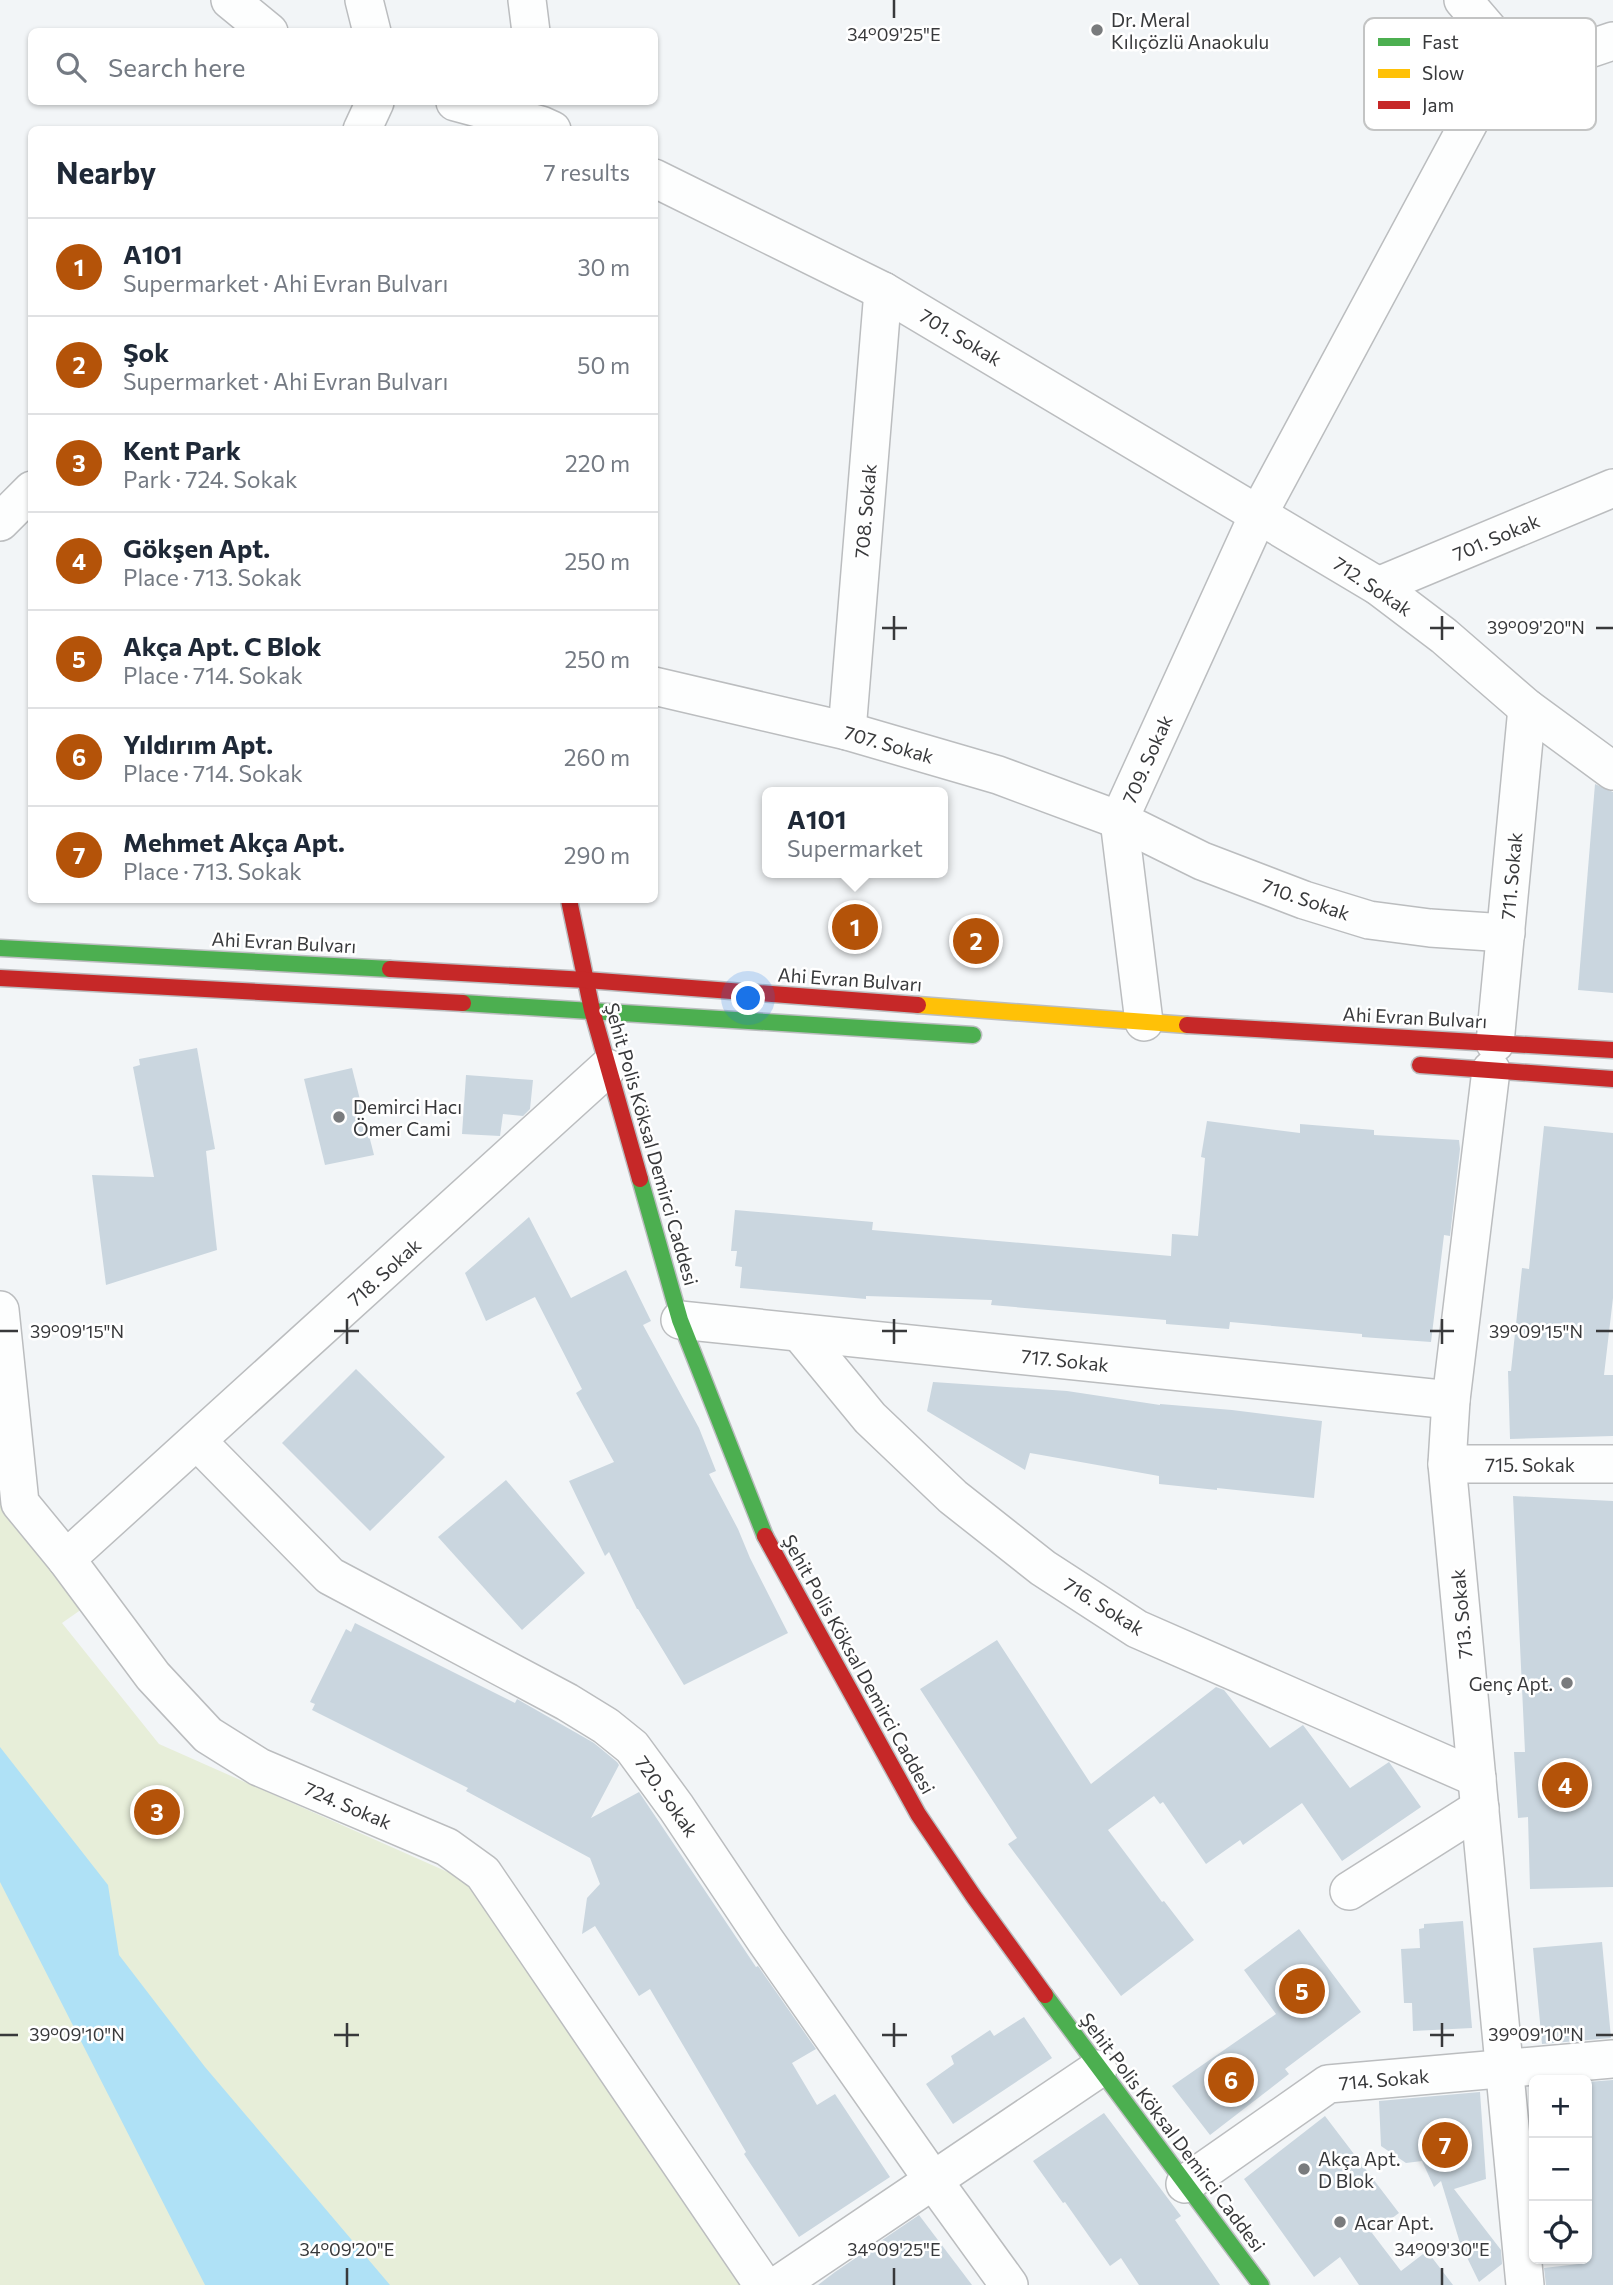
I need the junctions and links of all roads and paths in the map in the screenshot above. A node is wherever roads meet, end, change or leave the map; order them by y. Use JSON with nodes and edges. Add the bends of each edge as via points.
{"nodes":[{"id":1,"x":230,"y":0,"type":"edge"},
{"id":2,"x":364,"y":0,"type":"edge"},
{"id":3,"x":527,"y":0,"type":"edge"},
{"id":4,"x":1464,"y":0,"type":"edge"},
{"id":5,"x":1479,"y":18,"type":"edge"},
{"id":6,"x":264,"y":28,"type":"edge"},
{"id":7,"x":371,"y":28,"type":"edge"},
{"id":8,"x":530,"y":28,"type":"edge"},
{"id":9,"x":1613,"y":41,"type":"edge"},
{"id":10,"x":1596,"y":47,"type":"edge"},
{"id":11,"x":374,"y":105,"type":"edge"},
{"id":12,"x":469,"y":105,"type":"edge"},
{"id":13,"x":543,"y":121,"type":"edge"},
{"id":14,"x":364,"y":126,"type":"edge"},
{"id":15,"x":1465,"y":130,"type":"edge"},
{"id":16,"x":658,"y":180,"type":"edge"},
{"id":17,"x":883,"y":291,"type":"junction"},
{"id":18,"x":1613,"y":488,"type":"edge"},
{"id":19,"x":1259,"y":513,"type":"junction"},
{"id":20,"x":1378,"y":586,"type":"junction"},
{"id":21,"x":658,"y":687,"type":"edge"},
{"id":22,"x":1527,"y":708,"type":"junction"},
{"id":23,"x":847,"y":732,"type":"junction"},
{"id":24,"x":1613,"y":771,"type":"edge"},
{"id":25,"x":1119,"y":820,"type":"junction"},
{"id":26,"x":570,"y":903,"type":"edge"},
{"id":27,"x":1506,"y":933,"type":"junction"},
{"id":28,"x":0,"y":948,"type":"edge"},
{"id":29,"x":0,"y":978,"type":"edge"},
{"id":30,"x":586,"y":980,"type":"junction"},
{"id":31,"x":592,"y":1010,"type":"junction"},
{"id":32,"x":1144,"y":1022,"type":"junction"},
{"id":33,"x":993,"y":1037,"type":"dead end"},
{"id":34,"x":1613,"y":1050,"type":"edge"},
{"id":35,"x":1493,"y":1056,"type":"junction"},
{"id":36,"x":1408,"y":1064,"type":"dead end"},
{"id":37,"x":607,"y":1068,"type":"junction"},
{"id":38,"x":1613,"y":1079,"type":"edge"},
{"id":39,"x":0,"y":1310,"type":"edge"},
{"id":40,"x":680,"y":1320,"type":"junction"},
{"id":41,"x":800,"y":1333,"type":"junction"},
{"id":42,"x":1451,"y":1400,"type":"junction"},
{"id":43,"x":197,"y":1441,"type":"junction"},
{"id":44,"x":1447,"y":1464,"type":"junction"},
{"id":45,"x":1613,"y":1464,"type":"edge"},
{"id":46,"x":66,"y":1559,"type":"junction"},
{"id":47,"x":1478,"y":1793,"type":"junction"},
{"id":48,"x":1349,"y":1891,"type":"dead end"},
{"id":49,"x":1613,"y":2059,"type":"edge"},
{"id":50,"x":1504,"y":2068,"type":"junction"},
{"id":51,"x":1098,"y":2069,"type":"junction"},
{"id":52,"x":933,"y":2180,"type":"junction"},
{"id":53,"x":1185,"y":2184,"type":"junction"},
{"id":54,"x":763,"y":2285,"type":"edge"},
{"id":55,"x":778,"y":2285,"type":"edge"},
{"id":56,"x":1009,"y":2285,"type":"edge"},
{"id":57,"x":1261,"y":2285,"type":"edge"},
{"id":58,"x":1524,"y":2285,"type":"edge"}],
"edges":[{"from":1,"to":6,"type":"street"},
{"from":2,"to":7,"type":"street"},
{"from":3,"to":8,"type":"street"},
{"from":4,"to":5,"type":"street"},
{"from":9,"to":10,"type":"street","name":"709. Sokak"},
{"from":11,"to":14,"type":"street"},
{"from":12,"to":13,"type":"street"},
{"from":15,"to":19,"type":"street","name":"709. Sokak"},
{"from":16,"to":17,"type":"street","name":"701. Sokak"},
{"from":17,"to":19,"type":"street","name":"701. Sokak"},
{"from":17,"to":23,"type":"street","name":"708. Sokak"},
{"from":18,"to":20,"type":"street","name":"701. Sokak"},
{"from":19,"to":20,"type":"street","name":"712. Sokak"},
{"from":19,"to":25,"type":"street","name":"709. Sokak"},
{"from":20,"to":22,"type":"street","name":"712. Sokak"},
{"from":21,"to":23,"type":"street","name":"707. Sokak"},
{"from":22,"to":24,"type":"street","name":"712. Sokak"},
{"from":22,"to":27,"type":"street","name":"711. Sokak"},
{"from":23,"to":25,"type":"street","name":"707. Sokak","via":[[998,775]]},
{"from":25,"to":27,"type":"street","name":"710. Sokak","via":[[1202,861],[1369,920]]},
{"from":25,"to":32,"type":"street","name":"709. Sokak"},
{"from":26,"to":30,"type":"main road","name":"Şehit Polis Köksal Demirci Caddesi"},
{"from":27,"to":35,"type":"street","name":"711. Sokak"},
{"from":28,"to":30,"type":"main road","name":"Ahi Evran Bulvarı"},
{"from":29,"to":31,"type":"main road"},
{"from":30,"to":31,"type":"main road","name":"Şehit Polis Köksal Demirci Caddesi"},
{"from":30,"to":32,"type":"main road","name":"Ahi Evran Bulvarı"},
{"from":31,"to":33,"type":"main road"},
{"from":31,"to":37,"type":"main road","name":"Şehit Polis Köksal Demirci Caddesi"},
{"from":32,"to":35,"type":"main road","name":"Ahi Evran Bulvarı"},
{"from":34,"to":35,"type":"main road","name":"Ahi Evran Bulvarı"},
{"from":35,"to":36,"type":"main road","name":"Ahi Evran Bulvarı"},
{"from":35,"to":38,"type":"main road","name":"Ahi Evran Bulvarı"},
{"from":35,"to":42,"type":"street","name":"713. Sokak"},
{"from":37,"to":40,"type":"main road","name":"Şehit Polis Köksal Demirci Caddesi"},
{"from":37,"to":43,"type":"street","name":"718. Sokak"},
{"from":39,"to":46,"type":"street","name":"724. Sokak","via":[[20,1503]]},
{"from":40,"to":41,"type":"street","name":"717. Sokak"},
{"from":40,"to":51,"type":"main road","name":"Şehit Polis Köksal Demirci Caddesi","via":[[769,1547],[918,1814]]},
{"from":41,"to":42,"type":"street","name":"717. Sokak"},
{"from":41,"to":47,"type":"street","name":"716. Sokak","via":[[870,1418],[953,1497],[1053,1575],[1137,1629]]},
{"from":42,"to":44,"type":"street","name":"713. Sokak"},
{"from":43,"to":46,"type":"street","name":"718. Sokak"},
{"from":43,"to":52,"type":"street","name":"720. Sokak","via":[[330,1576],[566,1702],[632,1747]]},
{"from":44,"to":45,"type":"street","name":"715. Sokak"},
{"from":44,"to":47,"type":"street","name":"713. Sokak"},
{"from":46,"to":54,"type":"street","name":"724. Sokak","via":[[153,1676],[208,1735],[259,1767],[447,1847],[483,1873]]},
{"from":47,"to":48,"type":"street"},
{"from":47,"to":50,"type":"street","name":"713. Sokak"},
{"from":49,"to":50,"type":"street","name":"714. Sokak"},
{"from":50,"to":53,"type":"street","name":"714. Sokak","via":[[1328,2084]]},
{"from":50,"to":58,"type":"street","name":"713. Sokak"},
{"from":51,"to":52,"type":"street"},
{"from":51,"to":53,"type":"main road","name":"Şehit Polis Köksal Demirci Caddesi"},
{"from":52,"to":55,"type":"street"},
{"from":52,"to":56,"type":"street","name":"720. Sokak"},
{"from":53,"to":57,"type":"main road","name":"Şehit Polis Köksal Demirci Caddesi"}]}
